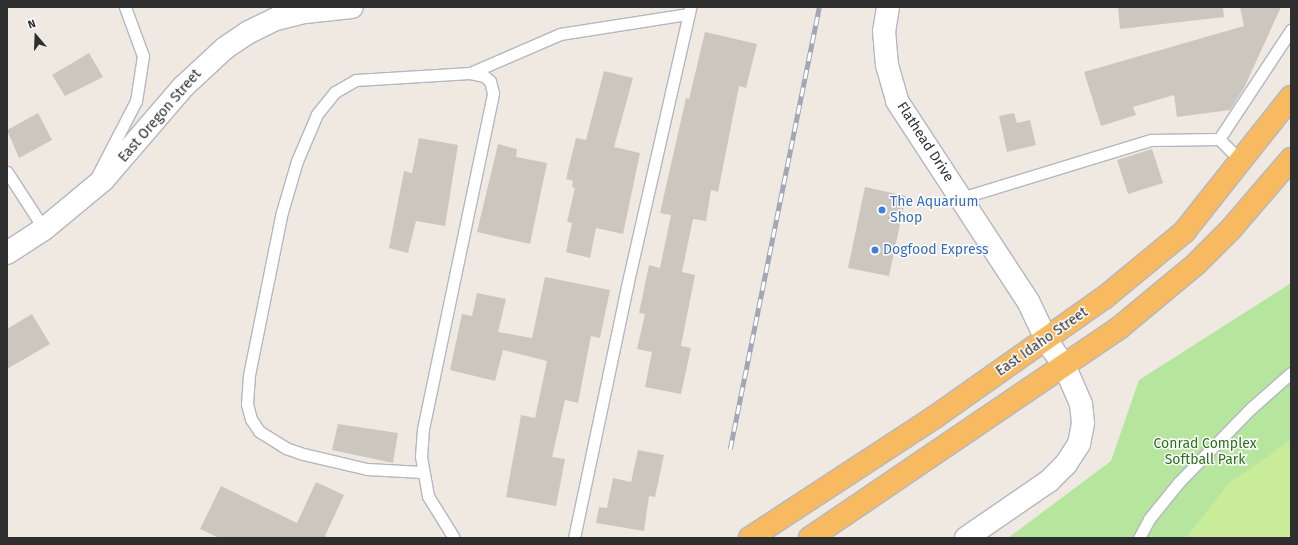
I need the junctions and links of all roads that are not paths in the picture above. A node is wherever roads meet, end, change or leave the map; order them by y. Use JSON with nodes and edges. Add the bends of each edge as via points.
{"nodes":[{"id":1,"x":125,"y":7,"type":"edge"},
{"id":2,"x":352,"y":7,"type":"edge"},
{"id":3,"x":888,"y":7,"type":"edge"},
{"id":4,"x":689,"y":10,"type":"edge"},
{"id":5,"x":1291,"y":30,"type":"edge"},
{"id":6,"x":470,"y":73,"type":"junction"},
{"id":7,"x":1291,"y":97,"type":"edge"},
{"id":8,"x":1219,"y":139,"type":"junction"},
{"id":9,"x":1291,"y":159,"type":"edge"},
{"id":10,"x":1242,"y":162,"type":"junction"},
{"id":11,"x":7,"y":172,"type":"edge"},
{"id":12,"x":91,"y":191,"type":"junction"},
{"id":13,"x":962,"y":198,"type":"junction"},
{"id":14,"x":44,"y":229,"type":"junction"},
{"id":15,"x":7,"y":253,"type":"edge"},
{"id":16,"x":1047,"y":340,"type":"junction"},
{"id":17,"x":1065,"y":367,"type":"junction"},
{"id":18,"x":1291,"y":373,"type":"edge"},
{"id":19,"x":422,"y":472,"type":"junction"},
{"id":20,"x":454,"y":538,"type":"edge"},
{"id":21,"x":574,"y":538,"type":"edge"},
{"id":22,"x":750,"y":538,"type":"edge"},
{"id":23,"x":810,"y":538,"type":"edge"},
{"id":24,"x":966,"y":538,"type":"edge"},
{"id":25,"x":1139,"y":538,"type":"edge"}],
"edges":[{"from":1,"to":12,"type":"lane","via":[[143,56],[136,101],[102,161]]},
{"from":2,"to":12,"type":"street","name":"East Oregon Street","via":[[305,12],[276,19],[249,32],[225,48],[183,87],[136,145]]},
{"from":3,"to":13,"type":"street","name":"Flathead Drive","via":[[884,31],[887,64],[898,100]]},
{"from":4,"to":6,"type":"lane","via":[[560,34]]},
{"from":4,"to":21,"type":"lane"},
{"from":5,"to":8,"type":"lane"},
{"from":6,"to":19,"type":"lane","via":[[484,76],[490,81],[493,92],[423,429]]},
{"from":6,"to":19,"type":"lane","via":[[356,80],[335,92],[321,108],[297,160],[282,212],[247,391],[251,419],[259,431],[286,448],[367,469]]},
{"from":7,"to":10,"type":"highway","name":"East Idaho Street"},
{"from":8,"to":10,"type":"lane"},
{"from":8,"to":13,"type":"lane","via":[[1151,140]]},
{"from":9,"to":17,"type":"highway","via":[[1241,219],[1196,264],[1125,324]]},
{"from":10,"to":16,"type":"highway","name":"East Idaho Street","via":[[1184,232],[1104,298]]},
{"from":11,"to":14,"type":"lane"},
{"from":12,"to":14,"type":"street","name":"East Oregon Street"},
{"from":13,"to":16,"type":"street","name":"Flathead Drive","via":[[1028,301]]},
{"from":14,"to":15,"type":"street","name":"East Oregon Street"},
{"from":16,"to":17,"type":"street","name":"Flathead Drive"},
{"from":16,"to":22,"type":"highway","name":"East Idaho Street"},
{"from":17,"to":23,"type":"highway"},
{"from":17,"to":24,"type":"street","name":"Flathead Drive","via":[[1081,404],[1083,423],[1078,444],[1066,464],[1049,481]]},
{"from":18,"to":25,"type":"lane","via":[[1249,410],[1179,482],[1149,519]]},
{"from":19,"to":20,"type":"lane","via":[[428,496]]}]}
